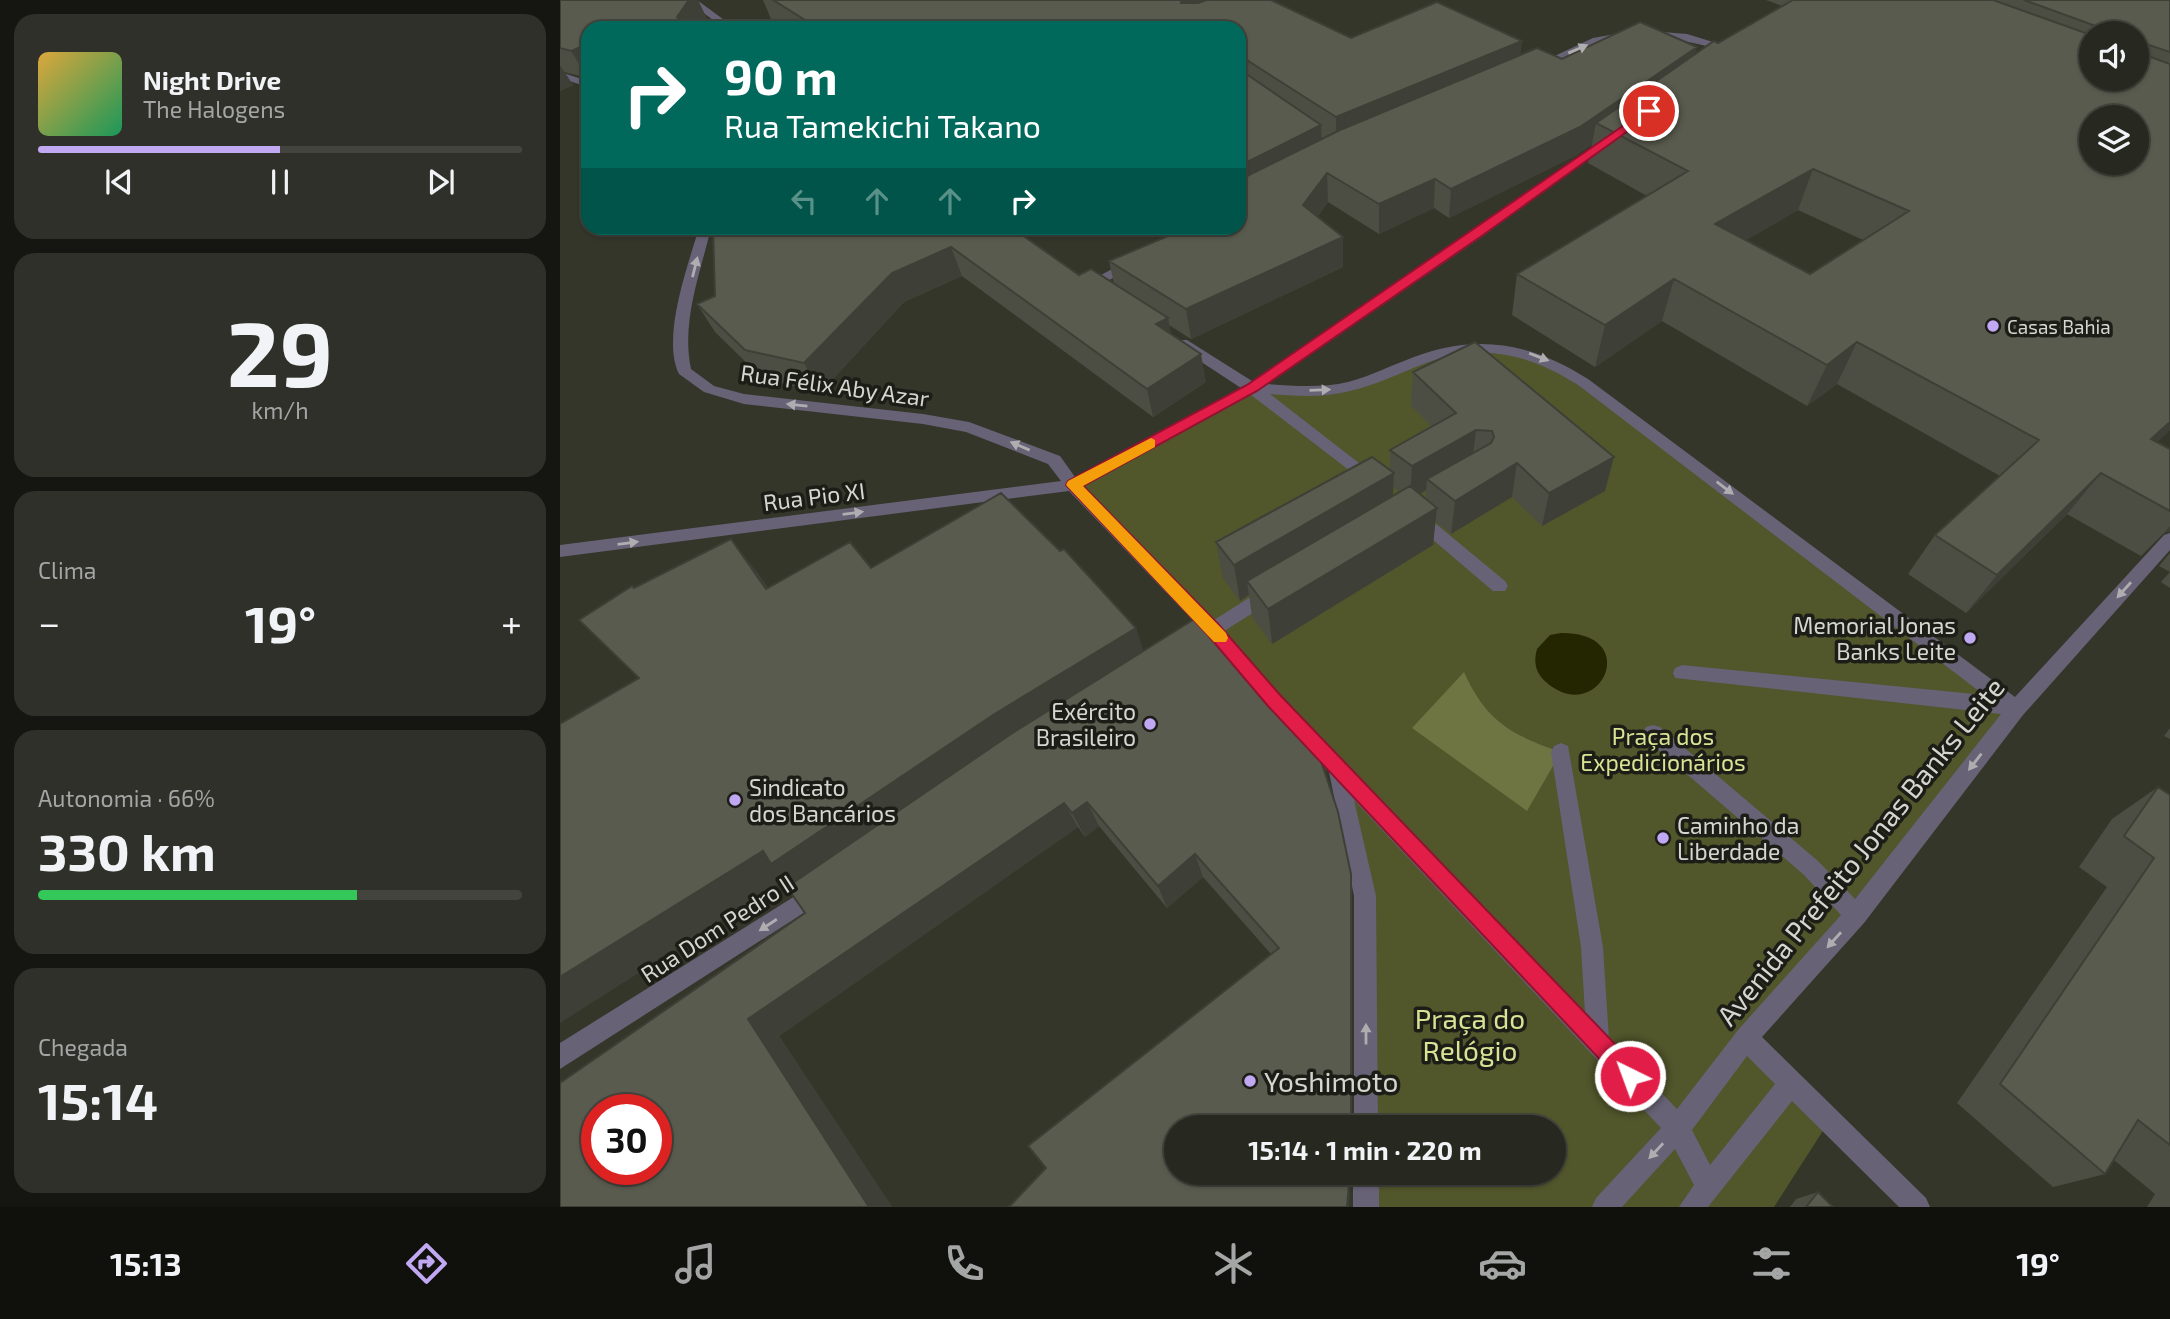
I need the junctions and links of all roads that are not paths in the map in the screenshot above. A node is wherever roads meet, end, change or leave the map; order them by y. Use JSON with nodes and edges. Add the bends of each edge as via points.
{"nodes":[{"id":1,"x":691,"y":0,"type":"edge"},
{"id":2,"x":720,"y":21,"type":"edge"},
{"id":3,"x":1733,"y":51,"type":"edge"},
{"id":4,"x":1522,"y":73,"type":"edge"},
{"id":5,"x":560,"y":75,"type":"edge"},
{"id":6,"x":581,"y":82,"type":"edge"},
{"id":7,"x":1623,"y":130,"type":"edge"},
{"id":8,"x":703,"y":235,"type":"edge"},
{"id":9,"x":1150,"y":253,"type":"edge"},
{"id":10,"x":1091,"y":284,"type":"edge"},
{"id":11,"x":1171,"y":336,"type":"edge"},
{"id":12,"x":1252,"y":388,"type":"junction"},
{"id":13,"x":1073,"y":485,"type":"junction"},
{"id":14,"x":1381,"y":489,"type":"edge"},
{"id":15,"x":1409,"y":511,"type":"edge"},
{"id":16,"x":2170,"y":539,"type":"edge"},
{"id":17,"x":560,"y":551,"type":"edge"},
{"id":18,"x":1499,"y":586,"type":"dead end"},
{"id":19,"x":1281,"y":587,"type":"edge"},
{"id":20,"x":1213,"y":629,"type":"junction"},
{"id":21,"x":1190,"y":644,"type":"edge"},
{"id":22,"x":1229,"y":648,"type":"edge"},
{"id":23,"x":1682,"y":673,"type":"dead end"},
{"id":24,"x":2017,"y":709,"type":"junction"},
{"id":25,"x":1292,"y":720,"type":"edge"},
{"id":26,"x":1653,"y":733,"type":"dead end"},
{"id":27,"x":1561,"y":752,"type":"dead end"},
{"id":28,"x":1337,"y":768,"type":"junction"},
{"id":29,"x":838,"y":879,"type":"edge"},
{"id":30,"x":1856,"y":915,"type":"junction"},
{"id":31,"x":1746,"y":1038,"type":"junction"},
{"id":32,"x":1598,"y":1041,"type":"junction"},
{"id":33,"x":560,"y":1058,"type":"edge"},
{"id":34,"x":1791,"y":1083,"type":"junction"},
{"id":35,"x":1366,"y":1115,"type":"edge"},
{"id":36,"x":1678,"y":1128,"type":"junction"},
{"id":37,"x":1366,"y":1185,"type":"edge"},
{"id":38,"x":1707,"y":1185,"type":"junction"},
{"id":39,"x":1366,"y":1207,"type":"edge"},
{"id":40,"x":1605,"y":1207,"type":"edge"},
{"id":41,"x":1692,"y":1207,"type":"edge"},
{"id":42,"x":1917,"y":1207,"type":"edge"}],
"edges":[{"from":1,"to":2,"type":"street"},
{"from":4,"to":3,"type":"street","one_way":true,"via":[[1608,37],[1641,33],[1702,39]]},
{"from":5,"to":6,"type":"street"},
{"from":7,"to":12,"type":"street"},
{"from":13,"to":8,"type":"street","name":"Rua Félix Aby Azar","one_way":true,"via":[[1054,460],[969,427],[744,399],[709,389],[684,371],[679,346]]},
{"from":9,"to":10,"type":"street"},
{"from":11,"to":12,"type":"street"},
{"from":12,"to":13,"type":"street"},
{"from":12,"to":14,"type":"street"},
{"from":12,"to":24,"type":"street","one_way":true,"via":[[1338,389],[1466,347],[1514,348],[1541,356],[1593,389]]},
{"from":17,"to":13,"type":"street","name":"Rua Pio XI","one_way":true},
{"from":13,"to":20,"type":"street","name":"Rua Félix Aby Azar"},
{"from":15,"to":18,"type":"street"},
{"from":16,"to":24,"type":"street","name":"Avenida Prefeito Jonas Banks Leite","one_way":true},
{"from":19,"to":20,"type":"street"},
{"from":20,"to":21,"type":"street"},
{"from":20,"to":22,"type":"street","name":"Rua Félix Aby Azar"},
{"from":23,"to":24,"type":"street"},
{"from":24,"to":30,"type":"street","name":"Avenida Prefeito Jonas Banks Leite","one_way":true},
{"from":25,"to":28,"type":"street"},
{"from":26,"to":30,"type":"street","via":[[1811,868]]},
{"from":27,"to":32,"type":"street","via":[[1592,947]]},
{"from":28,"to":32,"type":"street"},
{"from":35,"to":28,"type":"street","one_way":true,"via":[[1365,896]]},
{"from":29,"to":33,"type":"street","name":"Rua Dom Pedro II","one_way":true},
{"from":30,"to":31,"type":"street","name":"Avenida Prefeito Jonas Banks Leite","one_way":true},
{"from":31,"to":34,"type":"street"},
{"from":31,"to":36,"type":"street","name":"Avenida Prefeito Jonas Banks Leite"},
{"from":32,"to":36,"type":"street"},
{"from":34,"to":38,"type":"street"},
{"from":34,"to":42,"type":"street"},
{"from":36,"to":38,"type":"street"},
{"from":36,"to":40,"type":"street","name":"Avenida Prefeito Jonas Banks Leite","one_way":true},
{"from":37,"to":39,"type":"street"},
{"from":38,"to":41,"type":"street"}]}
